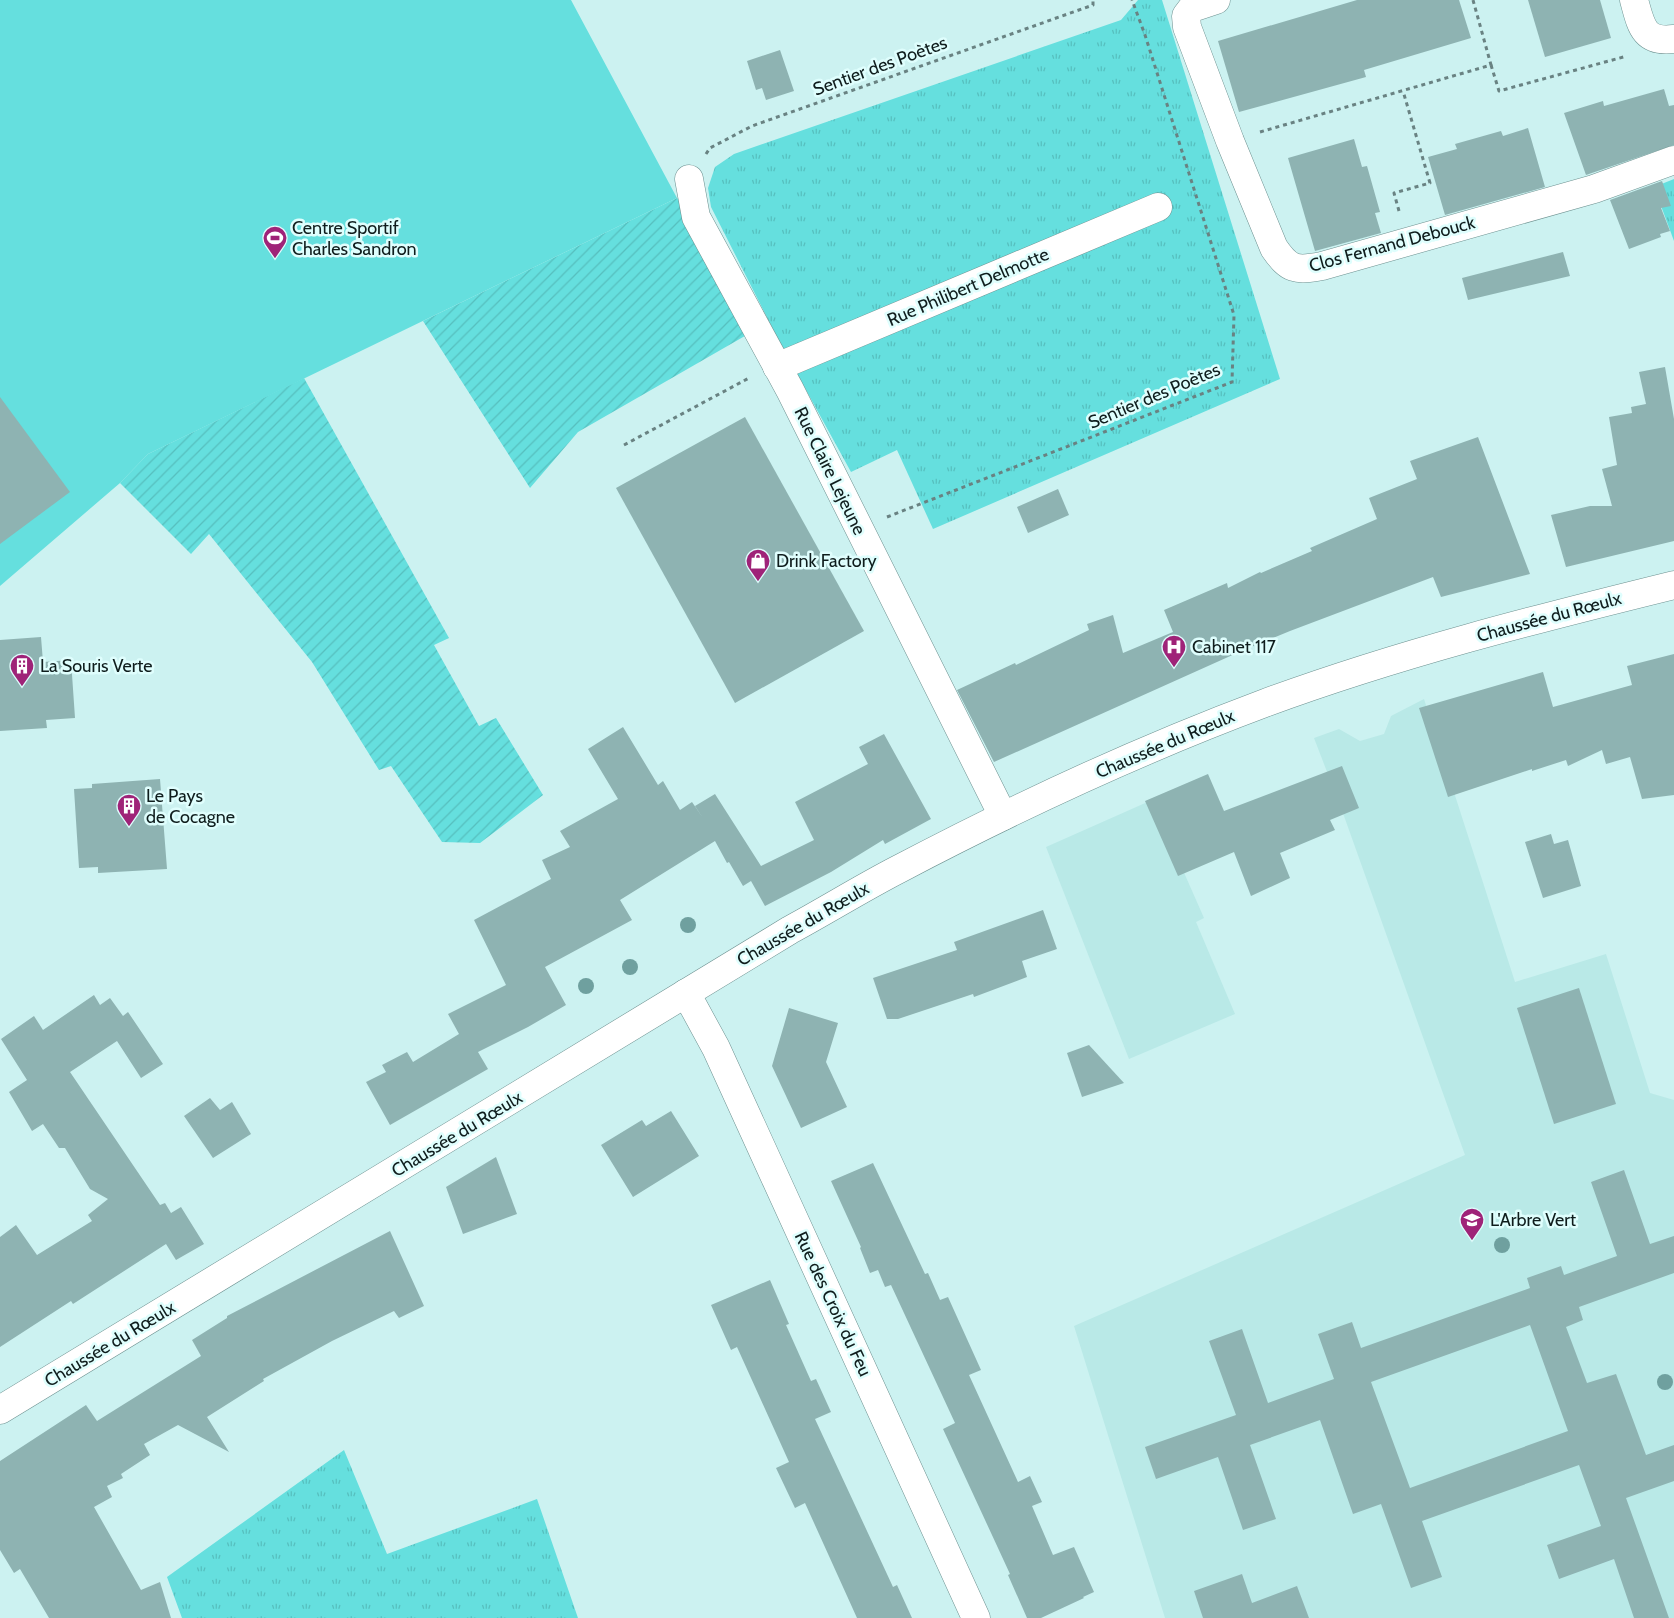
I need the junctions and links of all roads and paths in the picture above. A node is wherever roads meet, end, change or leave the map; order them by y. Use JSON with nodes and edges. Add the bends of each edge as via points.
{"nodes":[{"id":1,"x":1093,"y":0,"type":"edge"},
{"id":2,"x":1132,"y":0,"type":"edge"},
{"id":3,"x":1216,"y":0,"type":"edge"},
{"id":4,"x":1473,"y":0,"type":"edge"},
{"id":5,"x":1637,"y":12,"type":"edge"},
{"id":6,"x":1674,"y":39,"type":"edge"},
{"id":7,"x":1628,"y":56,"type":"dead end"},
{"id":8,"x":1491,"y":65,"type":"junction"},
{"id":9,"x":1403,"y":91,"type":"junction"},
{"id":10,"x":1230,"y":141,"type":"junction"},
{"id":11,"x":1674,"y":160,"type":"edge"},
{"id":12,"x":689,"y":179,"type":"joint"},
{"id":13,"x":1158,"y":207,"type":"dead end"},
{"id":14,"x":1408,"y":241,"type":"junction"},
{"id":15,"x":784,"y":378,"type":"junction"},
{"id":16,"x":624,"y":445,"type":"dead end"},
{"id":17,"x":859,"y":529,"type":"junction"},
{"id":18,"x":1674,"y":585,"type":"edge"},
{"id":19,"x":1003,"y":816,"type":"junction"},
{"id":20,"x":686,"y":993,"type":"junction"},
{"id":21,"x":0,"y":1410,"type":"edge"},
{"id":22,"x":976,"y":1618,"type":"edge"}],
"edges":[{"from":1,"to":12,"type":"path","name":"Sentier des Poètes","via":[[1093,5],[752,126],[710,148]]},
{"from":2,"to":17,"type":"path","name":"Sentier des Poètes","via":[[1234,315],[1232,382]]},
{"from":3,"to":10,"type":"street","name":"Clos Fernand Debouck","via":[[1192,8],[1186,16],[1186,27]]},
{"from":4,"to":8,"type":"path"},
{"from":5,"to":6,"type":"street","via":[[1651,37]]},
{"from":7,"to":8,"type":"path","via":[[1499,91]]},
{"from":8,"to":9,"type":"path"},
{"from":9,"to":10,"type":"path"},
{"from":9,"to":14,"type":"path","via":[[1430,183],[1394,193]]},
{"from":10,"to":14,"type":"street","name":"Clos Fernand Debouck","via":[[1274,248],[1285,264],[1303,270]]},
{"from":11,"to":14,"type":"street","name":"Clos Fernand Debouck","via":[[1594,189]]},
{"from":12,"to":15,"type":"street","name":"Rue Claire Lejeune","via":[[696,217]]},
{"from":13,"to":15,"type":"street","name":"Rue Philibert Delmotte"},
{"from":15,"to":16,"type":"path","via":[[749,378]]},
{"from":15,"to":17,"type":"street","name":"Rue Claire Lejeune"},
{"from":17,"to":19,"type":"street","name":"Rue Claire Lejeune"},
{"from":18,"to":19,"type":"street","name":"Chaussée du Rœulx","via":[[1463,639],[1327,682],[1221,720]]},
{"from":19,"to":20,"type":"street","name":"Chaussée du Rœulx","via":[[790,930]]},
{"from":20,"to":21,"type":"street","name":"Chaussée du Rœulx"},
{"from":20,"to":22,"type":"street","name":"Rue des Croix du Feu","via":[[716,1048]]}]}
